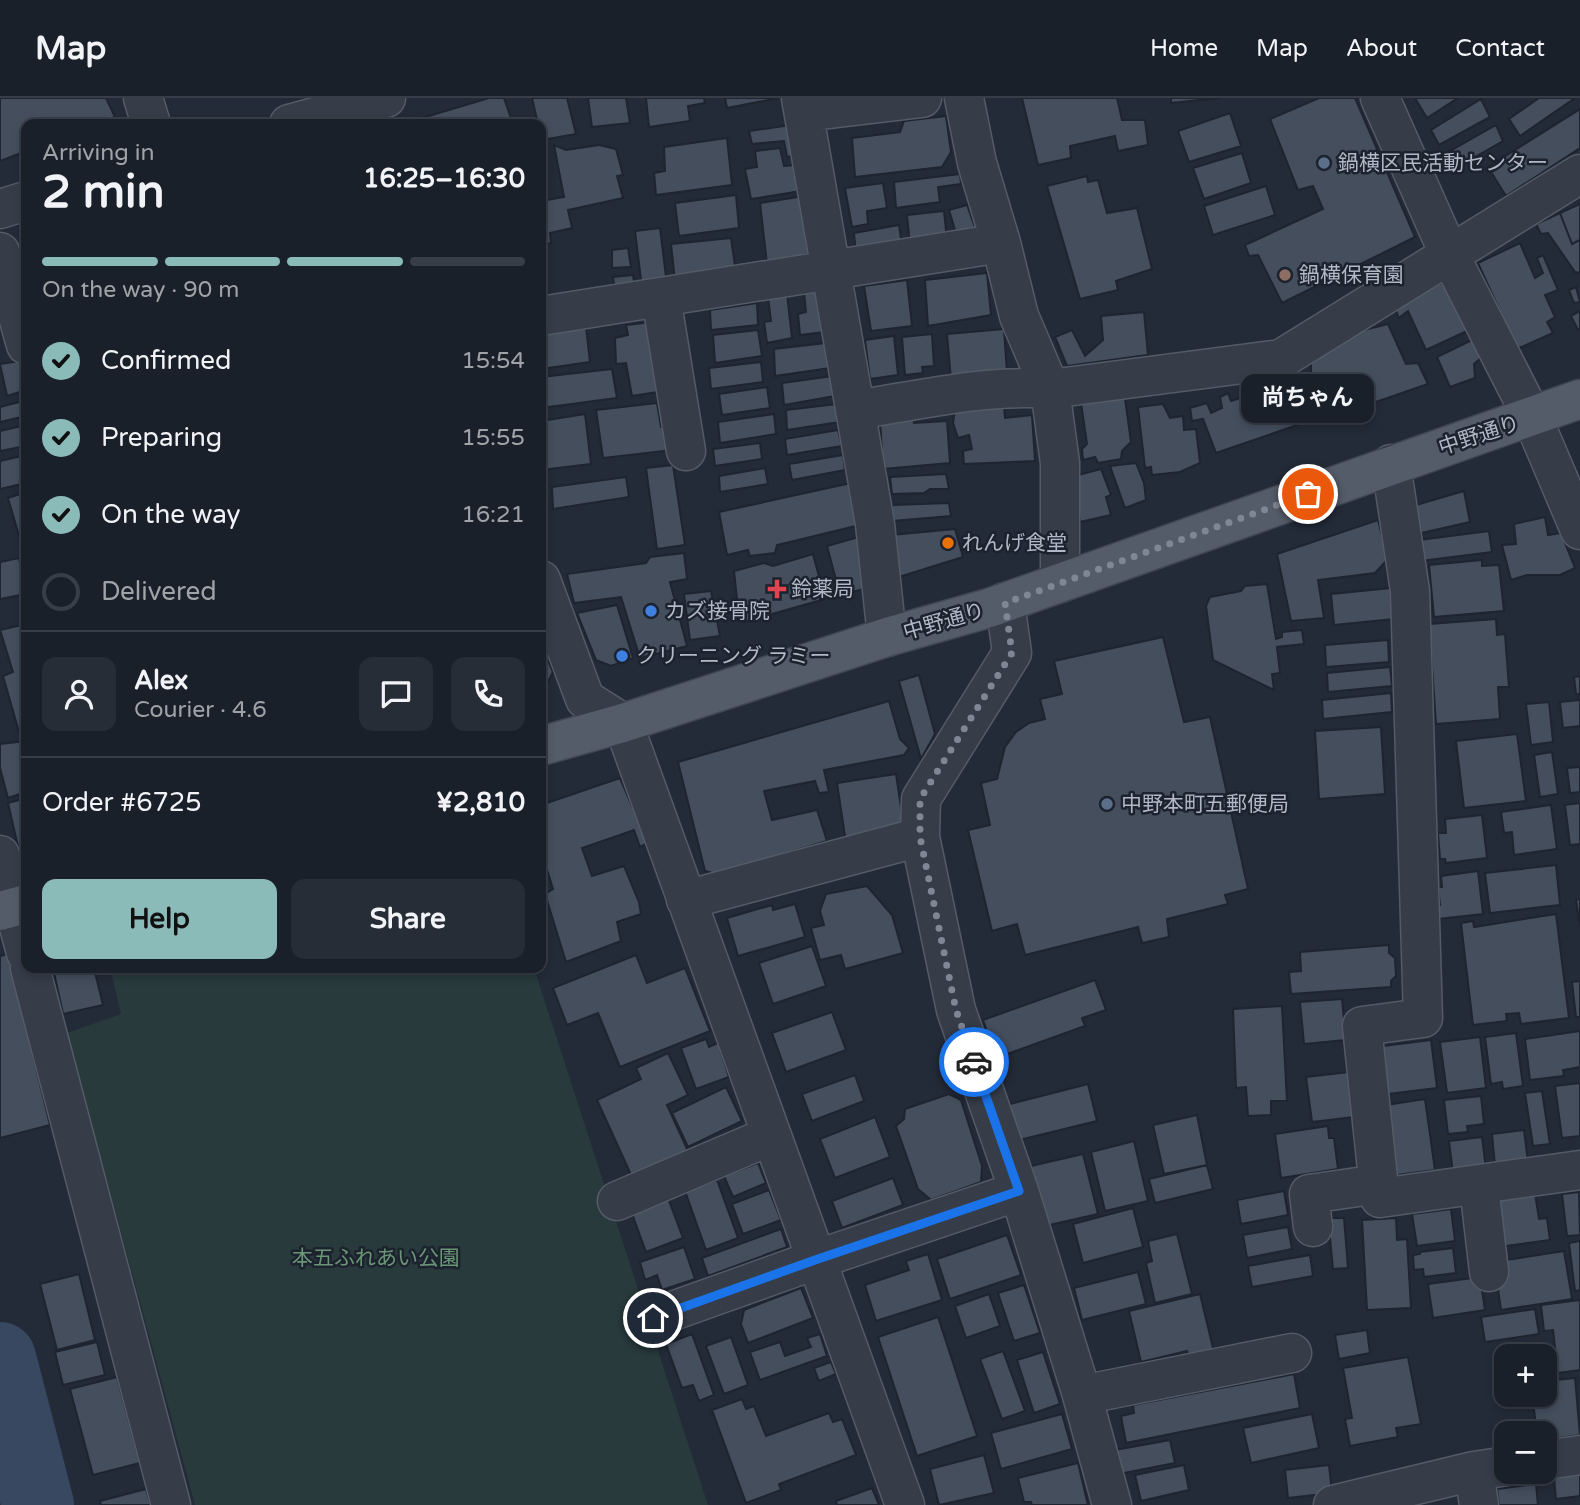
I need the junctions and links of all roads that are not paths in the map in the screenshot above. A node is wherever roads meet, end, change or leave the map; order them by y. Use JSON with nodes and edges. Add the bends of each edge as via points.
{"nodes":[{"id":1,"x":142,"y":98,"type":"edge"},
{"id":2,"x":922,"y":98,"type":"edge"},
{"id":3,"x":964,"y":98,"type":"edge"},
{"id":4,"x":1380,"y":98,"type":"edge"},
{"id":5,"x":803,"y":105,"type":"edge"},
{"id":6,"x":362,"y":107,"type":"edge"},
{"id":7,"x":149,"y":119,"type":"edge"},
{"id":8,"x":310,"y":119,"type":"edge"},
{"id":9,"x":1580,"y":174,"type":"edge"},
{"id":10,"x":21,"y":203,"type":"edge"},
{"id":11,"x":0,"y":209,"type":"edge"},
{"id":12,"x":1001,"y":243,"type":"junction"},
{"id":13,"x":0,"y":252,"type":"edge"},
{"id":14,"x":1450,"y":256,"type":"junction"},
{"id":15,"x":832,"y":271,"type":"junction"},
{"id":16,"x":662,"y":297,"type":"junction"},
{"id":17,"x":546,"y":315,"type":"edge"},
{"id":18,"x":21,"y":327,"type":"edge"},
{"id":19,"x":1050,"y":389,"type":"junction"},
{"id":20,"x":1580,"y":399,"type":"edge"},
{"id":21,"x":856,"y":411,"type":"junction"},
{"id":22,"x":1532,"y":418,"type":"junction"},
{"id":23,"x":686,"y":451,"type":"dead end"},
{"id":24,"x":1391,"y":464,"type":"junction"},
{"id":25,"x":1580,"y":530,"type":"edge"},
{"id":26,"x":1059,"y":583,"type":"junction"},
{"id":27,"x":546,"y":594,"type":"edge"},
{"id":28,"x":1005,"y":603,"type":"junction"},
{"id":29,"x":887,"y":637,"type":"junction"},
{"id":30,"x":623,"y":723,"type":"junction"},
{"id":31,"x":546,"y":745,"type":"edge"},
{"id":32,"x":920,"y":837,"type":"junction"},
{"id":33,"x":0,"y":855,"type":"edge"},
{"id":34,"x":686,"y":900,"type":"junction"},
{"id":35,"x":13,"y":907,"type":"edge"},
{"id":36,"x":21,"y":935,"type":"edge"},
{"id":37,"x":31,"y":973,"type":"edge"},
{"id":38,"x":771,"y":1136,"type":"junction"},
{"id":39,"x":1580,"y":1170,"type":"edge"},
{"id":40,"x":1379,"y":1184,"type":"junction"},
{"id":41,"x":1479,"y":1186,"type":"junction"},
{"id":42,"x":1019,"y":1191,"type":"junction"},
{"id":43,"x":617,"y":1201,"type":"dead end"},
{"id":44,"x":1313,"y":1227,"type":"dead end"},
{"id":45,"x":815,"y":1260,"type":"junction"},
{"id":46,"x":1489,"y":1272,"type":"dead end"},
{"id":47,"x":653,"y":1318,"type":"dead end"},
{"id":48,"x":1292,"y":1353,"type":"dead end"},
{"id":49,"x":1082,"y":1395,"type":"junction"},
{"id":50,"x":1580,"y":1455,"type":"edge"},
{"id":51,"x":1557,"y":1458,"type":"edge"},
{"id":52,"x":1486,"y":1481,"type":"edge"},
{"id":53,"x":171,"y":1505,"type":"edge"},
{"id":54,"x":905,"y":1505,"type":"edge"},
{"id":55,"x":1112,"y":1505,"type":"edge"},
{"id":56,"x":1333,"y":1505,"type":"edge"}],
"edges":[{"from":1,"to":7,"type":"street"},
{"from":2,"to":5,"type":"street"},
{"from":3,"to":12,"type":"street"},
{"from":4,"to":14,"type":"street"},
{"from":5,"to":15,"type":"street"},
{"from":6,"to":8,"type":"street"},
{"from":9,"to":14,"type":"street"},
{"from":10,"to":11,"type":"street"},
{"from":12,"to":15,"type":"street"},
{"from":12,"to":19,"type":"street","via":[[1019,316]]},
{"from":13,"to":18,"type":"street"},
{"from":14,"to":19,"type":"street","via":[[1281,359]]},
{"from":14,"to":22,"type":"street"},
{"from":15,"to":16,"type":"street"},
{"from":15,"to":21,"type":"street"},
{"from":16,"to":17,"type":"street"},
{"from":16,"to":23,"type":"street"},
{"from":19,"to":21,"type":"street","via":[[942,396]]},
{"from":19,"to":26,"type":"street","via":[[1060,463]]},
{"from":20,"to":22,"type":"main road","name":"中野通り"},
{"from":21,"to":29,"type":"street"},
{"from":22,"to":24,"type":"main road","name":"中野通り"},
{"from":22,"to":25,"type":"street"},
{"from":24,"to":26,"type":"main road","name":"中野通り"},
{"from":24,"to":40,"type":"street","via":[[1410,591],[1423,1018],[1362,1026]]},
{"from":26,"to":28,"type":"main road","name":"中野通り"},
{"from":27,"to":30,"type":"street","via":[[584,699]]},
{"from":28,"to":29,"type":"main road","name":"中野通り"},
{"from":28,"to":32,"type":"street","via":[[1012,653],[920,799]]},
{"from":29,"to":30,"type":"main road","name":"中野通り"},
{"from":30,"to":31,"type":"main road","name":"中野通り"},
{"from":30,"to":34,"type":"street"},
{"from":32,"to":34,"type":"street"},
{"from":32,"to":42,"type":"street","via":[[956,1010]]},
{"from":33,"to":35,"type":"street"},
{"from":34,"to":38,"type":"street"},
{"from":35,"to":36,"type":"street"},
{"from":37,"to":53,"type":"street"},
{"from":38,"to":43,"type":"street"},
{"from":38,"to":45,"type":"street"},
{"from":39,"to":41,"type":"street"},
{"from":40,"to":41,"type":"street","via":[[1380,1198]]},
{"from":40,"to":44,"type":"street","via":[[1309,1194]]},
{"from":41,"to":46,"type":"street"},
{"from":42,"to":45,"type":"street"},
{"from":42,"to":49,"type":"street"},
{"from":45,"to":47,"type":"street"},
{"from":45,"to":54,"type":"street"},
{"from":48,"to":49,"type":"street"},
{"from":49,"to":55,"type":"street"},
{"from":50,"to":51,"type":"street"},
{"from":52,"to":56,"type":"street"}]}
